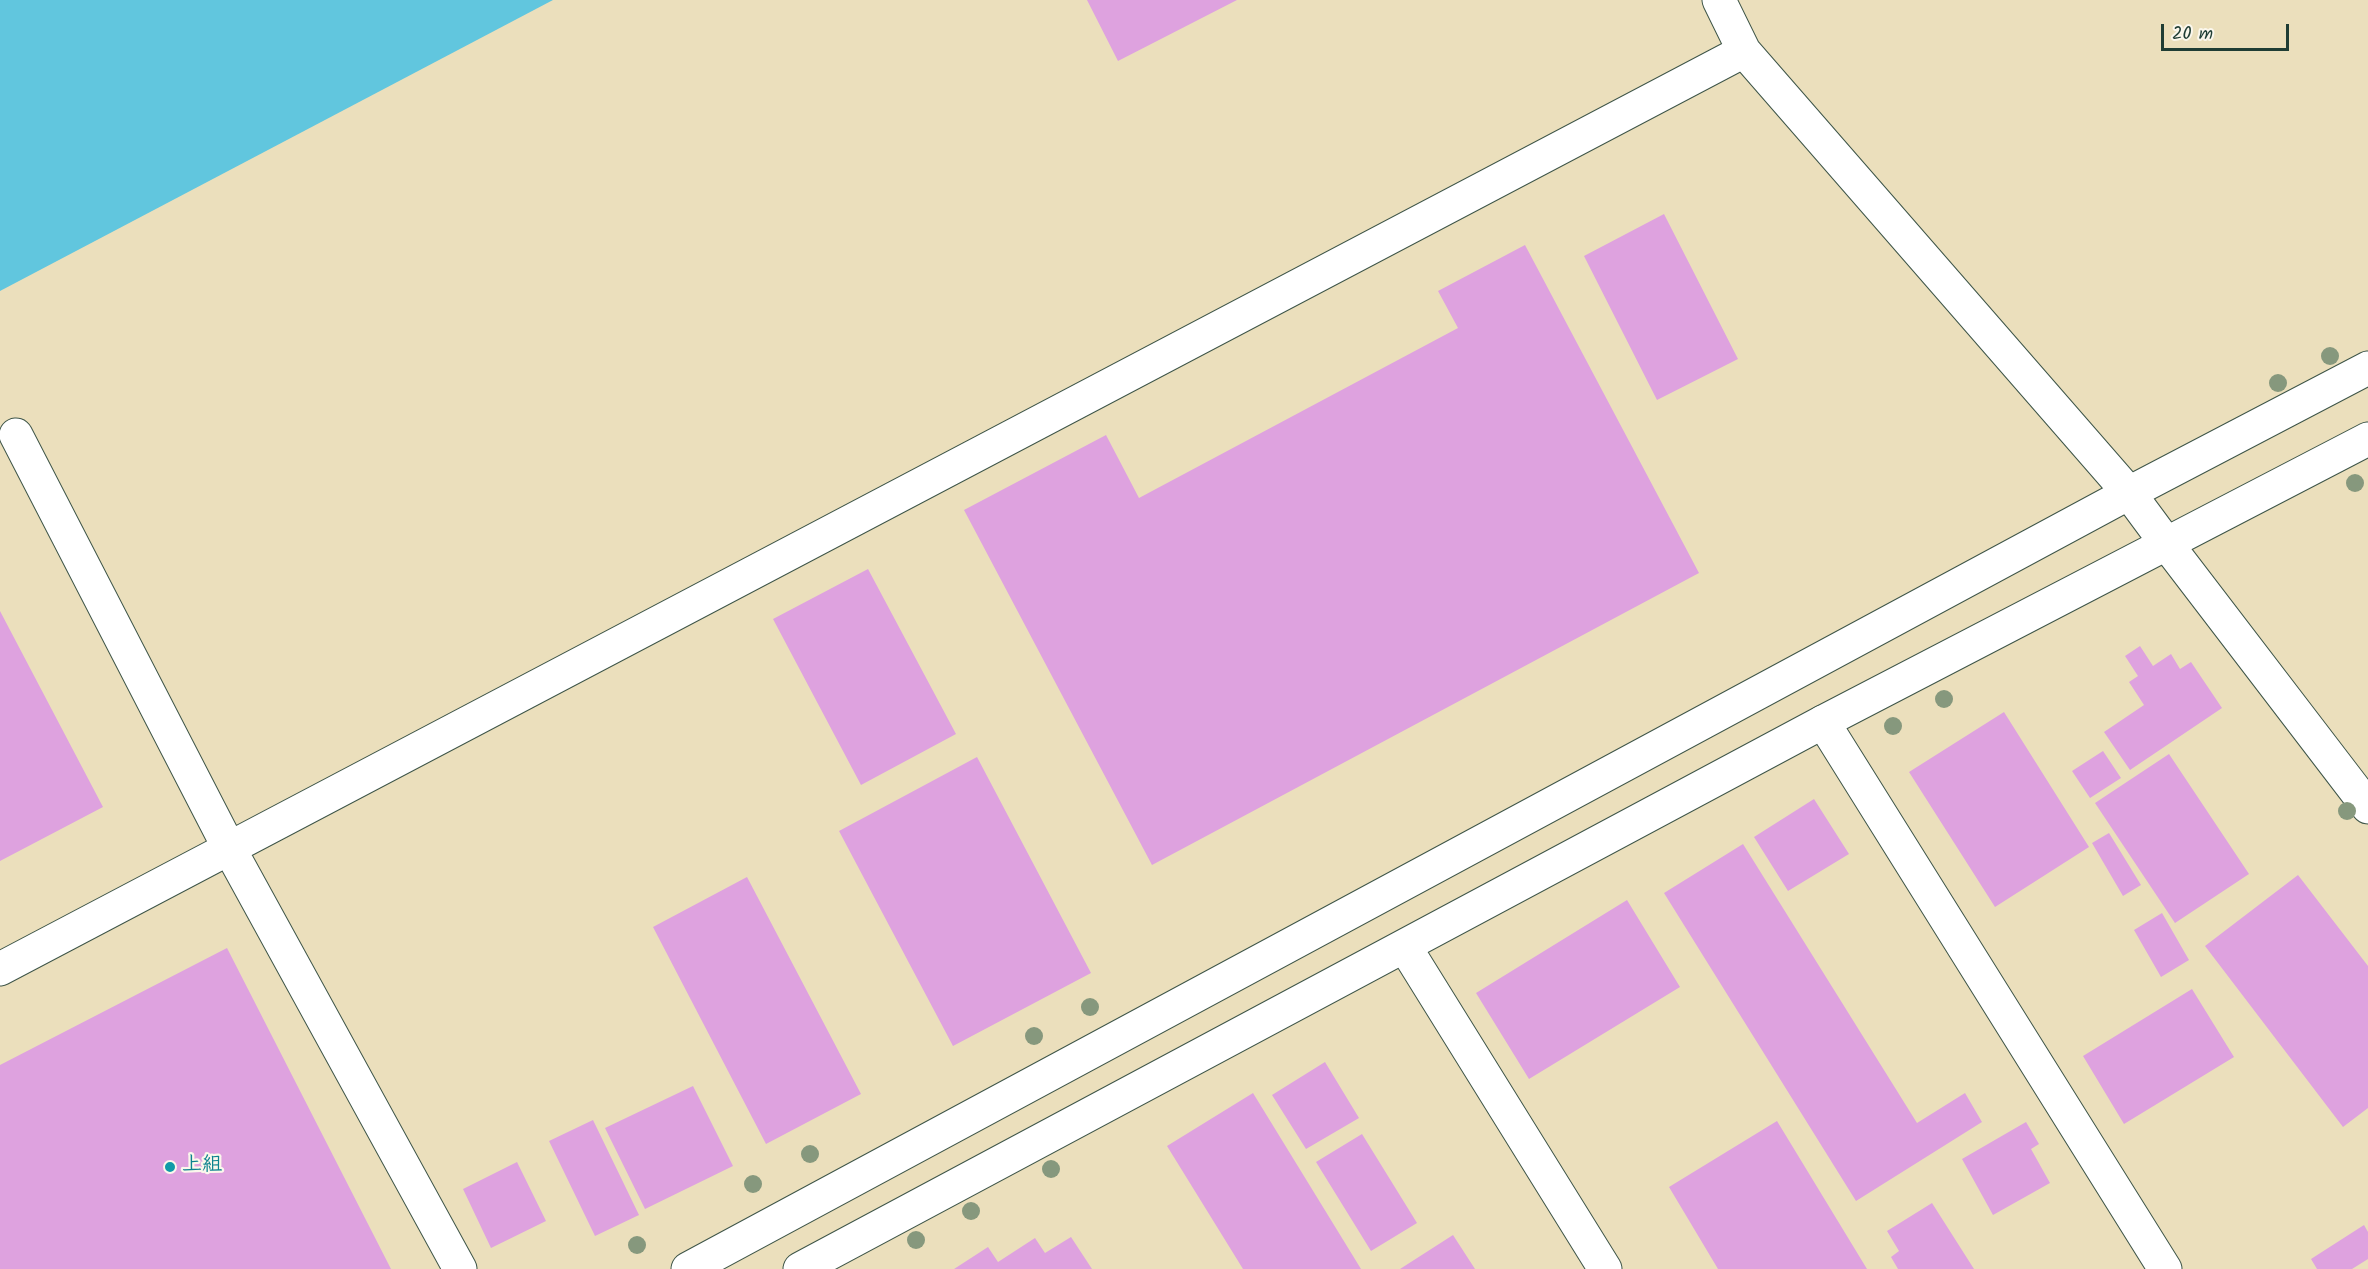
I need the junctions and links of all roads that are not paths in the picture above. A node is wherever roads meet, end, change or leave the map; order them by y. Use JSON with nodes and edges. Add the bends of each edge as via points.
{"nodes":[{"id":1,"x":1719,"y":0,"type":"edge"},
{"id":2,"x":1744,"y":51,"type":"junction"},
{"id":3,"x":2368,"y":368,"type":"edge"},
{"id":4,"x":16,"y":435,"type":"dead end"},
{"id":5,"x":2368,"y":439,"type":"edge"},
{"id":6,"x":2129,"y":493,"type":"junction"},
{"id":7,"x":2166,"y":543,"type":"junction"},
{"id":8,"x":1823,"y":722,"type":"junction"},
{"id":9,"x":2368,"y":807,"type":"edge"},
{"id":10,"x":229,"y":848,"type":"junction"},
{"id":11,"x":1405,"y":947,"type":"junction"},
{"id":12,"x":0,"y":969,"type":"edge"},
{"id":13,"x":460,"y":1269,"type":"edge"},
{"id":14,"x":688,"y":1269,"type":"edge"},
{"id":15,"x":800,"y":1269,"type":"edge"},
{"id":16,"x":1605,"y":1269,"type":"edge"},
{"id":17,"x":2164,"y":1269,"type":"edge"}],
"edges":[{"from":1,"to":2,"type":"street"},
{"from":2,"to":6,"type":"street"},
{"from":2,"to":10,"type":"street"},
{"from":3,"to":6,"type":"street"},
{"from":4,"to":10,"type":"street"},
{"from":5,"to":7,"type":"street"},
{"from":6,"to":7,"type":"street"},
{"from":6,"to":14,"type":"street"},
{"from":7,"to":8,"type":"street"},
{"from":7,"to":9,"type":"street"},
{"from":8,"to":11,"type":"street"},
{"from":8,"to":17,"type":"street"},
{"from":10,"to":12,"type":"street"},
{"from":10,"to":13,"type":"street"},
{"from":11,"to":15,"type":"street"},
{"from":11,"to":16,"type":"street"}]}
